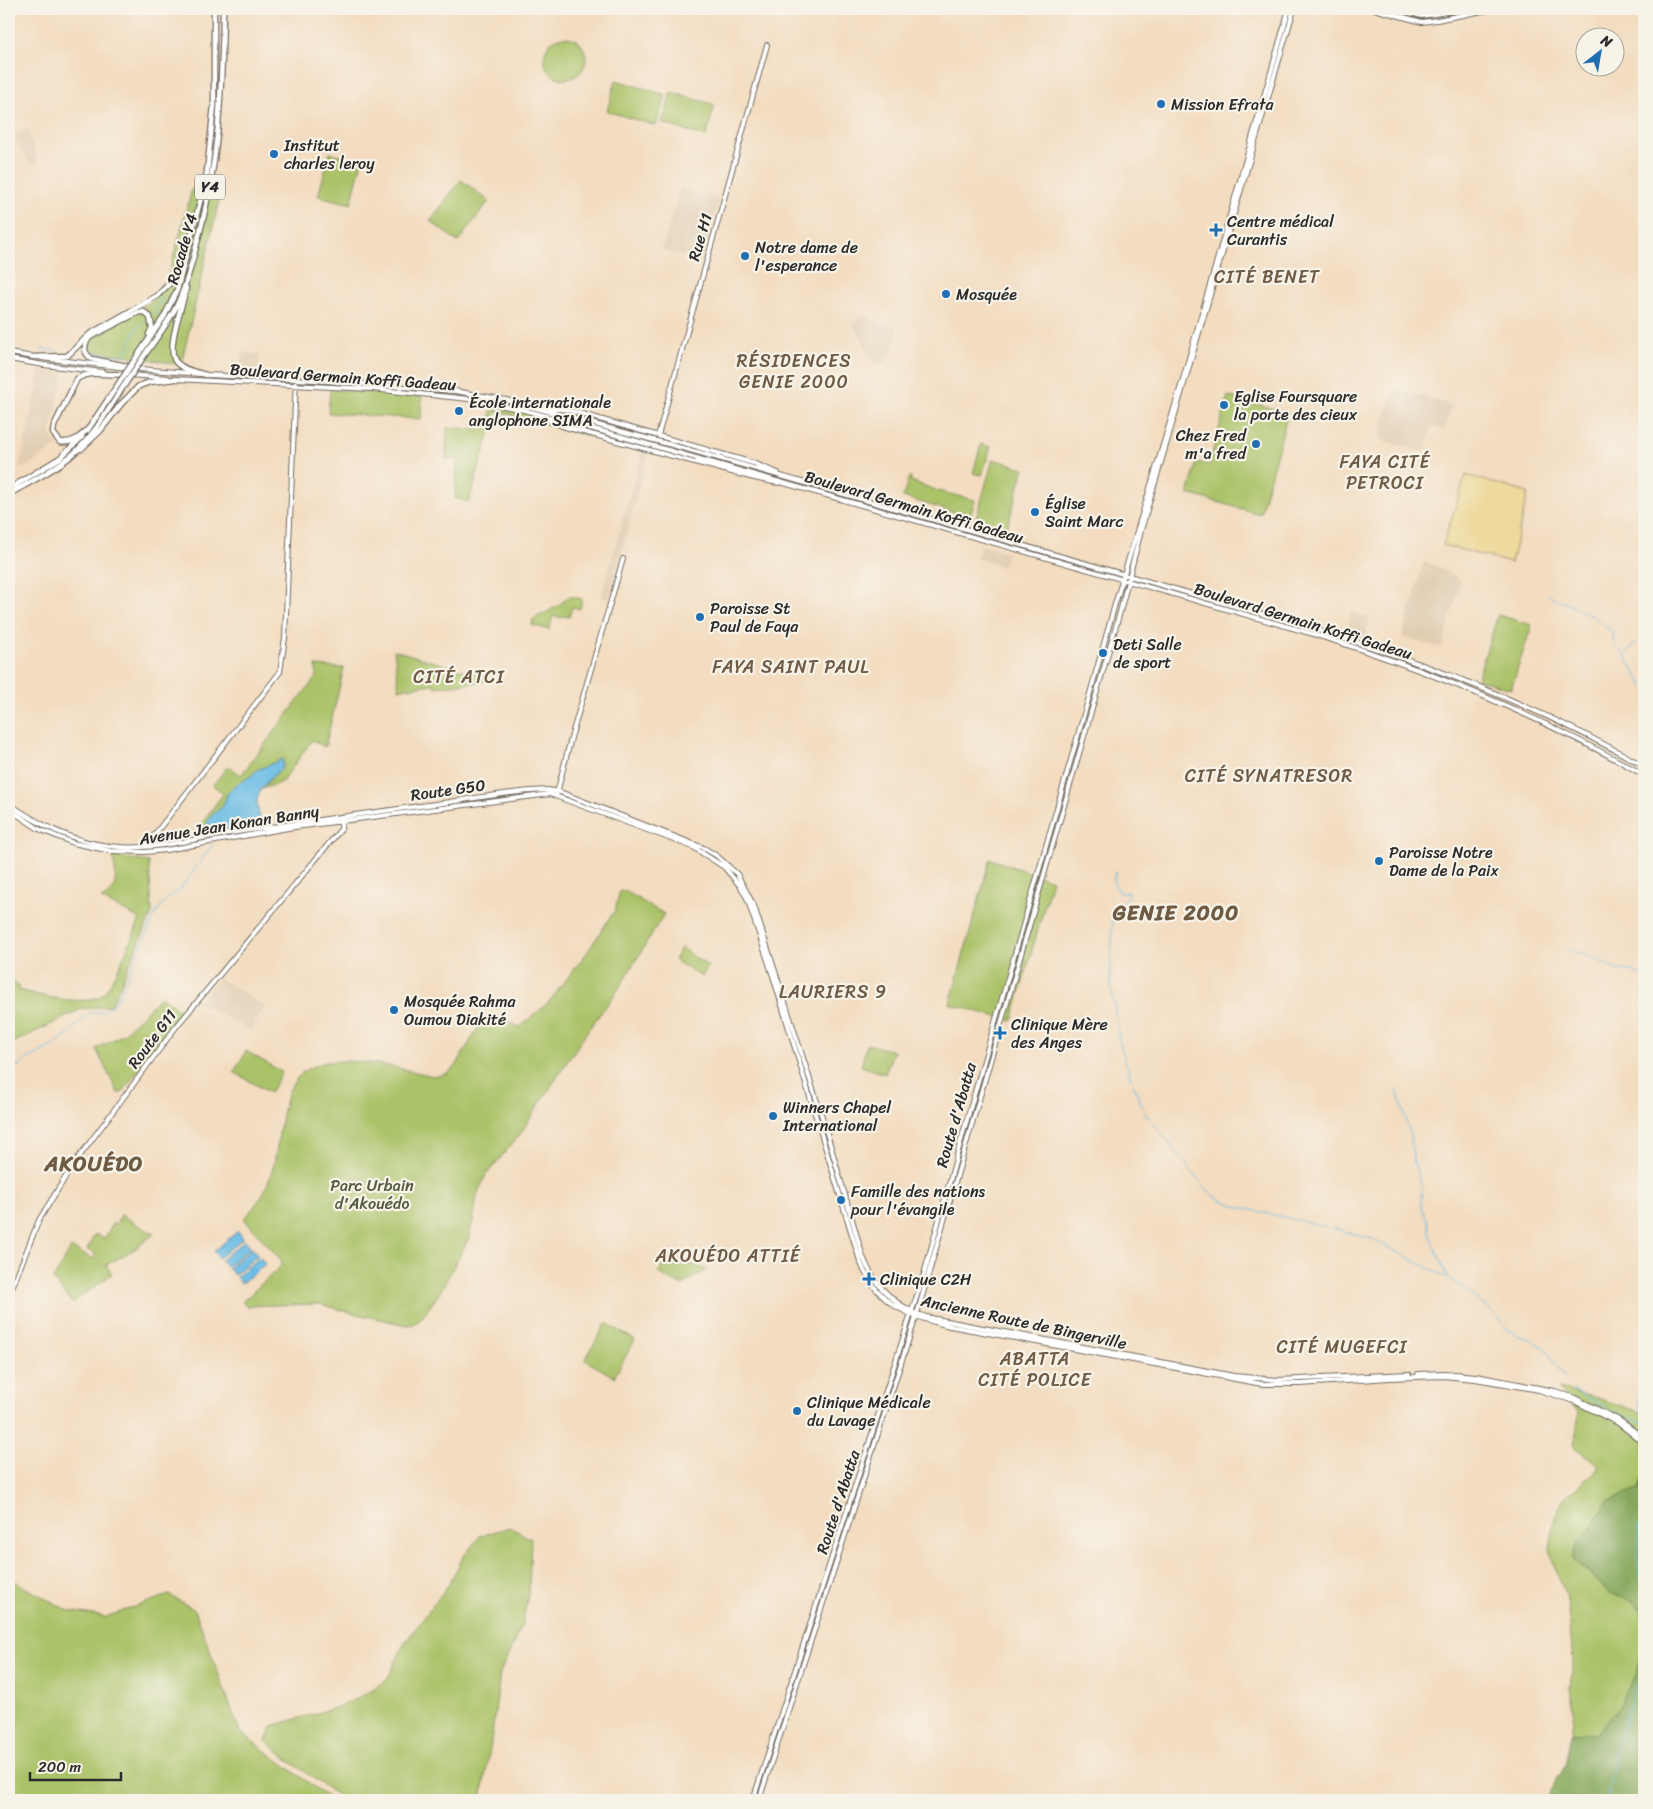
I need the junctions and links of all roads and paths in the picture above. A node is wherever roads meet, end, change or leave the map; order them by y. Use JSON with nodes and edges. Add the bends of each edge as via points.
{"nodes":[{"id":1,"x":214,"y":9,"type":"edge"},
{"id":2,"x":223,"y":9,"type":"edge"},
{"id":3,"x":1289,"y":9,"type":"edge"},
{"id":4,"x":1294,"y":9,"type":"edge"},
{"id":5,"x":1374,"y":9,"type":"edge"},
{"id":6,"x":1394,"y":9,"type":"edge"},
{"id":7,"x":1464,"y":9,"type":"edge"},
{"id":8,"x":1493,"y":9,"type":"edge"},
{"id":9,"x":767,"y":46,"type":"dead end"},
{"id":10,"x":189,"y":248,"type":"junction"},
{"id":11,"x":191,"y":265,"type":"junction"},
{"id":12,"x":145,"y":345,"type":"junction"},
{"id":13,"x":9,"y":353,"type":"edge"},
{"id":14,"x":33,"y":357,"type":"junction"},
{"id":15,"x":9,"y":359,"type":"edge"},
{"id":16,"x":141,"y":369,"type":"junction"},
{"id":17,"x":128,"y":375,"type":"junction"},
{"id":18,"x":206,"y":375,"type":"junction"},
{"id":19,"x":176,"y":379,"type":"junction"},
{"id":20,"x":296,"y":379,"type":"junction"},
{"id":21,"x":296,"y":385,"type":"junction"},
{"id":22,"x":525,"y":404,"type":"junction"},
{"id":23,"x":524,"y":410,"type":"junction"},
{"id":24,"x":88,"y":429,"type":"junction"},
{"id":25,"x":657,"y":435,"type":"junction"},
{"id":26,"x":654,"y":450,"type":"junction"},
{"id":27,"x":74,"y":454,"type":"junction"},
{"id":28,"x":798,"y":480,"type":"junction"},
{"id":29,"x":796,"y":486,"type":"junction"},
{"id":30,"x":9,"y":489,"type":"edge"},
{"id":31,"x":9,"y":494,"type":"edge"},
{"id":32,"x":622,"y":559,"type":"dead end"},
{"id":33,"x":1123,"y":574,"type":"junction"},
{"id":34,"x":1129,"y":576,"type":"junction"},
{"id":35,"x":1122,"y":580,"type":"junction"},
{"id":36,"x":1128,"y":581,"type":"junction"},
{"id":37,"x":1644,"y":766,"type":"edge"},
{"id":38,"x":1644,"y":775,"type":"edge"},
{"id":39,"x":557,"y":793,"type":"junction"},
{"id":40,"x":9,"y":804,"type":"edge"},
{"id":41,"x":9,"y":809,"type":"edge"},
{"id":42,"x":342,"y":819,"type":"junction"},
{"id":43,"x":216,"y":839,"type":"junction"},
{"id":44,"x":145,"y":847,"type":"junction"},
{"id":45,"x":144,"y":852,"type":"junction"},
{"id":46,"x":9,"y":1295,"type":"edge"},
{"id":47,"x":911,"y":1313,"type":"junction"},
{"id":48,"x":917,"y":1316,"type":"junction"},
{"id":49,"x":1644,"y":1438,"type":"edge"},
{"id":50,"x":1644,"y":1443,"type":"edge"},
{"id":51,"x":753,"y":1800,"type":"edge"},
{"id":52,"x":759,"y":1800,"type":"edge"}],
"edges":[{"from":1,"to":10,"type":"highway","name":"Rocade Y4","number":"Y4","via":[[212,130],[205,181]]},
{"from":2,"to":11,"type":"highway","name":"Rocade Y4","number":"Y4","via":[[218,130],[208,200]]},
{"from":3,"to":33,"type":"street","name":"Route d'Abatta","via":[[1183,380]]},
{"from":4,"to":34,"type":"street","name":"Route d'Abatta"},
{"from":5,"to":8,"type":"street","via":[[1422,22]]},
{"from":6,"to":7,"type":"street","via":[[1422,16]]},
{"from":9,"to":25,"type":"street","name":"Rue H1"},
{"from":10,"to":12,"type":"highway","name":"Rocade Y4","number":"Y4","via":[[173,301]]},
{"from":10,"to":14,"type":"highway","via":[[178,274],[157,296],[90,334],[67,356]]},
{"from":11,"to":18,"type":"highway","via":[[172,351],[180,366]]},
{"from":11,"to":27,"type":"highway","name":"Rocade Y4","number":"Y4","bridge":true,"via":[[178,304],[122,390]]},
{"from":12,"to":16,"type":"highway","via":[[152,322],[148,314],[139,312],[90,337],[84,347],[92,359]]},
{"from":12,"to":24,"type":"highway","name":"Rocade Y4","number":"Y4","bridge":true},
{"from":13,"to":14,"type":"street"},
{"from":14,"to":16,"type":"street"},
{"from":15,"to":17,"type":"street"},
{"from":16,"to":18,"type":"street","name":"Boulevard Germain Koffi Gadeau"},
{"from":17,"to":19,"type":"street","name":"Boulevard Germain Koffi Gadeau"},
{"from":17,"to":24,"type":"highway","via":[[92,374],[77,379],[54,426],[54,433],[60,442],[66,443]]},
{"from":18,"to":20,"type":"street","name":"Boulevard Germain Koffi Gadeau"},
{"from":19,"to":21,"type":"street","name":"Boulevard Germain Koffi Gadeau"},
{"from":19,"to":27,"type":"highway","via":[[139,386],[89,443]]},
{"from":20,"to":21,"type":"street"},
{"from":20,"to":22,"type":"street","name":"Boulevard Germain Koffi Gadeau","via":[[454,391]]},
{"from":21,"to":23,"type":"street","name":"Boulevard Germain Koffi Gadeau","via":[[453,397]]},
{"from":21,"to":44,"type":"street","via":[[285,638],[280,672]]},
{"from":22,"to":25,"type":"street","via":[[568,410]]},
{"from":22,"to":28,"type":"street","name":"Boulevard Germain Koffi Gadeau","bridge":true},
{"from":23,"to":26,"type":"street","via":[[565,427]]},
{"from":23,"to":29,"type":"street","name":"Boulevard Germain Koffi Gadeau","bridge":true},
{"from":24,"to":30,"type":"highway","number":"Y4","via":[[65,455]]},
{"from":25,"to":26,"type":"street","name":"Rue H1"},
{"from":25,"to":28,"type":"street","via":[[753,463]]},
{"from":26,"to":29,"type":"street","via":[[754,478]]},
{"from":27,"to":31,"type":"highway","number":"Y4"},
{"from":28,"to":33,"type":"street","name":"Boulevard Germain Koffi Gadeau"},
{"from":29,"to":35,"type":"street","name":"Boulevard Germain Koffi Gadeau"},
{"from":32,"to":39,"type":"street"},
{"from":33,"to":34,"type":"street","name":"Boulevard Germain Koffi Gadeau"},
{"from":33,"to":35,"type":"street","name":"Route d'Abatta"},
{"from":34,"to":36,"type":"street","name":"Route d'Abatta"},
{"from":34,"to":37,"type":"street","name":"Boulevard Germain Koffi Gadeau","via":[[1352,640],[1424,665],[1548,715]]},
{"from":35,"to":36,"type":"street","name":"Boulevard Germain Koffi Gadeau"},
{"from":35,"to":47,"type":"street","name":"Route d'Abatta"},
{"from":36,"to":38,"type":"street","name":"Boulevard Germain Koffi Gadeau","via":[[1310,633],[1421,670],[1546,723]]},
{"from":36,"to":48,"type":"street","name":"Route d'Abatta"},
{"from":39,"to":42,"type":"street","name":"Route G50"},
{"from":39,"to":47,"type":"street","name":"Ancienne Route de Bingerville","via":[[694,848],[724,867],[741,887],[773,976],[865,1274],[882,1296]]},
{"from":40,"to":44,"type":"street","name":"Avenue Jean Konan Banny","via":[[42,825],[75,839],[111,846]]},
{"from":41,"to":45,"type":"street","name":"Avenue Jean Konan Banny","via":[[39,829],[73,843],[111,851]]},
{"from":42,"to":43,"type":"street","name":"Avenue Jean Konan Banny"},
{"from":42,"to":43,"type":"street","name":"Avenue Jean Konan Banny","via":[[224,834]]},
{"from":42,"to":46,"type":"street","name":"Route G11","via":[[341,829],[176,1027],[73,1165],[39,1220]]},
{"from":43,"to":44,"type":"street","name":"Avenue Jean Konan Banny"},
{"from":43,"to":45,"type":"street","name":"Avenue Jean Konan Banny"},
{"from":44,"to":45,"type":"street"},
{"from":47,"to":48,"type":"street","name":"Ancienne Route de Bingerville"},
{"from":47,"to":51,"type":"street","name":"Route d'Abatta"},
{"from":48,"to":49,"type":"street","name":"Ancienne Route de Bingerville","via":[[1234,1376],[1272,1380],[1444,1373],[1498,1379],[1575,1398],[1619,1420]]},
{"from":48,"to":50,"type":"street","name":"Ancienne Route de Bingerville","via":[[1032,1342],[1249,1382],[1301,1384],[1443,1376],[1517,1386],[1574,1401],[1618,1423]]},
{"from":48,"to":52,"type":"street","name":"Route d'Abatta"}]}
